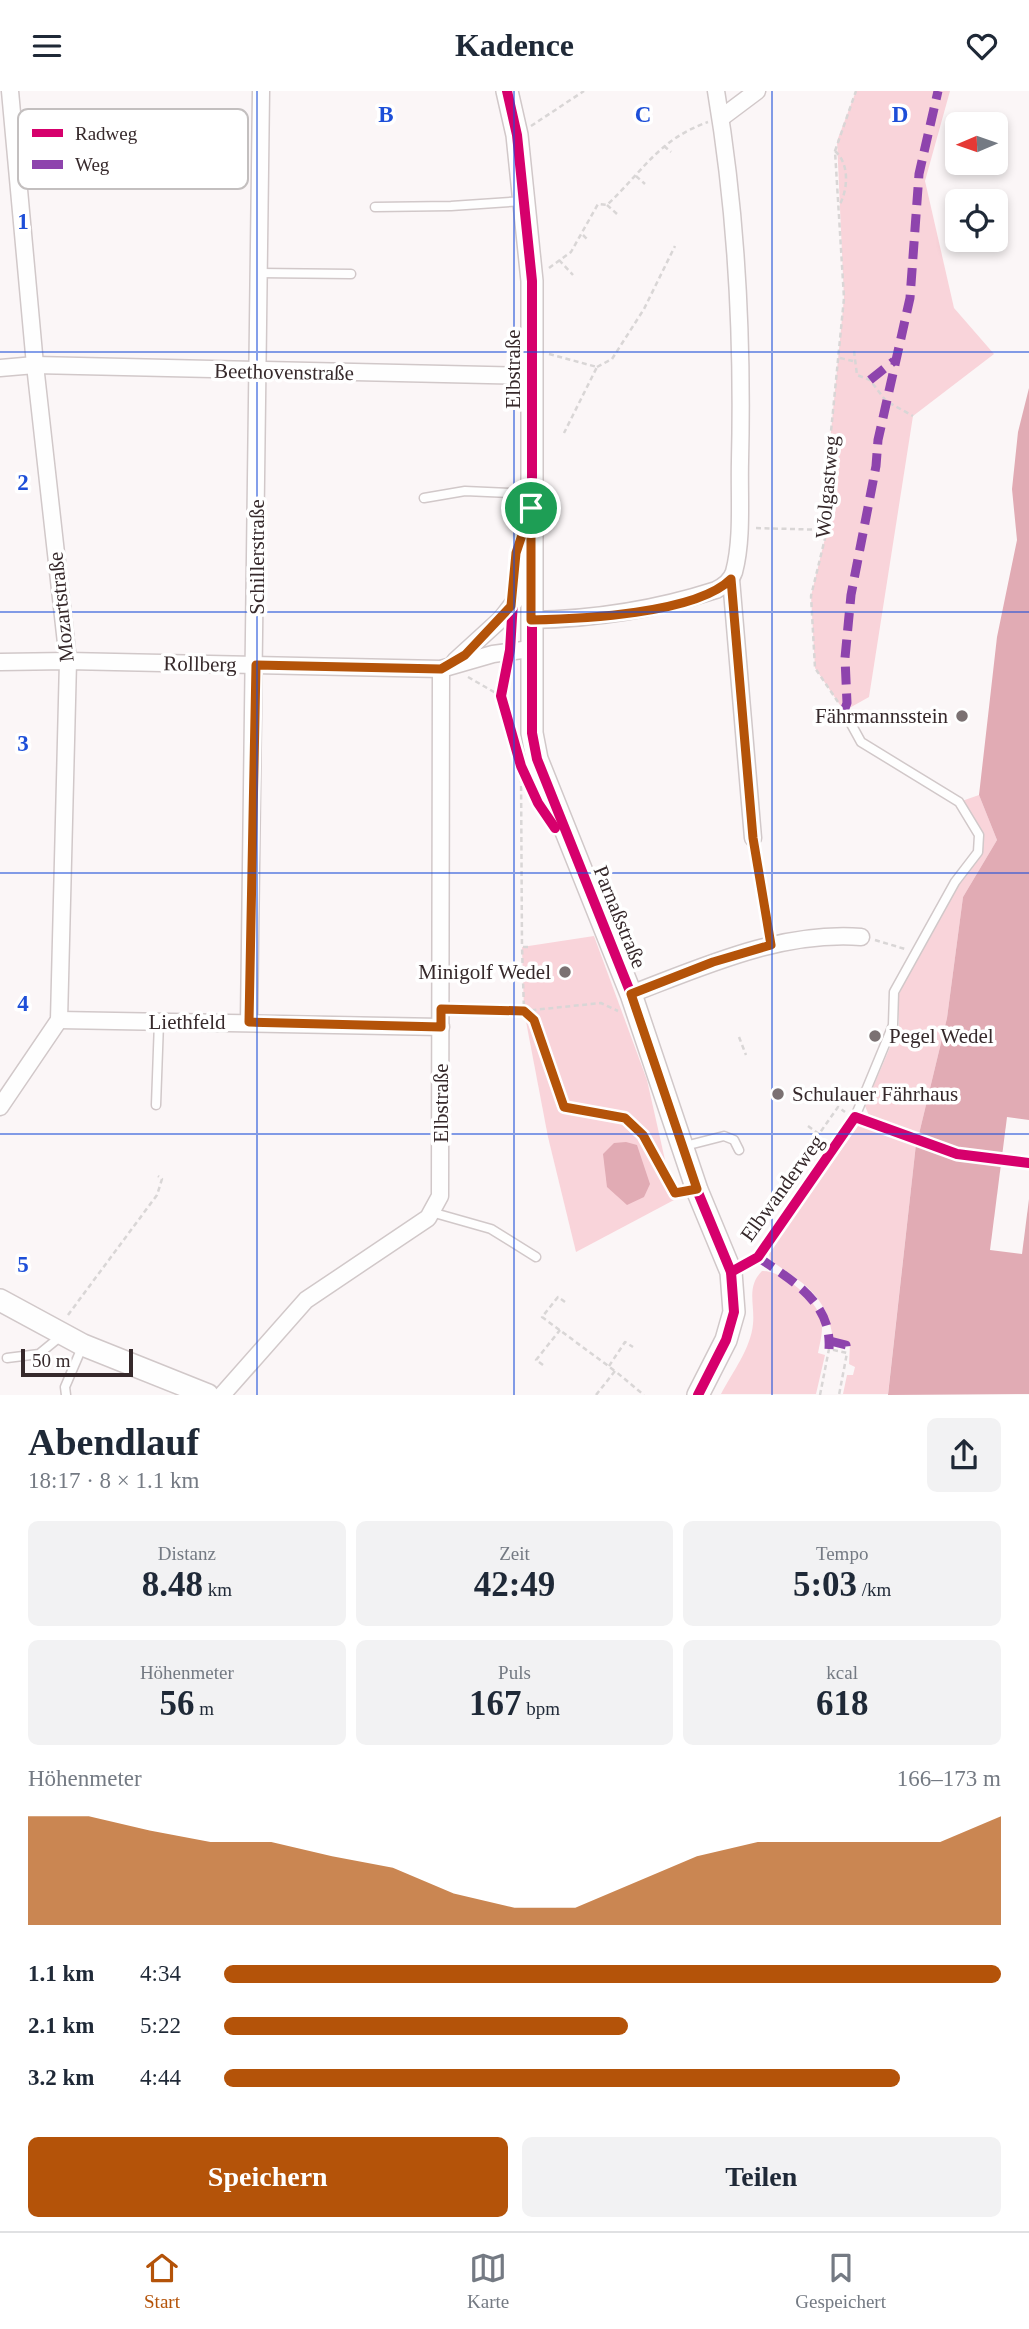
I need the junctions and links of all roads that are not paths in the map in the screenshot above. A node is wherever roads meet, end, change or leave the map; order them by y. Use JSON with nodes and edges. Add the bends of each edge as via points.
{"nodes":[{"id":1,"x":10,"y":91,"type":"edge"},
{"id":2,"x":261,"y":91,"type":"edge"},
{"id":3,"x":507,"y":91,"type":"edge"},
{"id":4,"x":716,"y":91,"type":"edge"},
{"id":5,"x":757,"y":91,"type":"edge"},
{"id":6,"x":720,"y":118,"type":"junction"},
{"id":7,"x":18,"y":179,"type":"edge"},
{"id":8,"x":19,"y":189,"type":"edge"},
{"id":9,"x":526,"y":200,"type":"junction"},
{"id":10,"x":375,"y":207,"type":"dead end"},
{"id":11,"x":259,"y":273,"type":"junction"},
{"id":12,"x":351,"y":274,"type":"dead end"},
{"id":13,"x":35,"y":365,"type":"junction"},
{"id":14,"x":0,"y":368,"type":"edge"},
{"id":15,"x":257,"y":372,"type":"junction"},
{"id":16,"x":533,"y":376,"type":"junction"},
{"id":17,"x":532,"y":494,"type":"junction"},
{"id":18,"x":424,"y":498,"type":"dead end"},
{"id":19,"x":731,"y":579,"type":"junction"},
{"id":20,"x":531,"y":580,"type":"junction"},
{"id":21,"x":531,"y":620,"type":"junction"},
{"id":22,"x":530,"y":649,"type":"junction"},
{"id":23,"x":68,"y":661,"type":"junction"},
{"id":24,"x":0,"y":662,"type":"edge"},
{"id":25,"x":256,"y":665,"type":"junction"},
{"id":26,"x":441,"y":669,"type":"junction"},
{"id":27,"x":844,"y":711,"type":"road end"},
{"id":28,"x":753,"y":838,"type":"road end"},
{"id":29,"x":861,"y":937,"type":"dead end"},
{"id":30,"x":624,"y":1003,"type":"junction"},
{"id":31,"x":59,"y":1020,"type":"junction"},
{"id":32,"x":159,"y":1022,"type":"junction"},
{"id":33,"x":249,"y":1022,"type":"junction"},
{"id":34,"x":441,"y":1027,"type":"junction"},
{"id":35,"x":156,"y":1105,"type":"dead end"},
{"id":36,"x":0,"y":1107,"type":"edge"},
{"id":37,"x":682,"y":1146,"type":"junction"},
{"id":38,"x":739,"y":1150,"type":"dead end"},
{"id":39,"x":431,"y":1212,"type":"junction"},
{"id":40,"x":536,"y":1257,"type":"dead end"},
{"id":41,"x":731,"y":1272,"type":"junction"},
{"id":42,"x":0,"y":1300,"type":"edge"},
{"id":43,"x":59,"y":1334,"type":"junction"},
{"id":44,"x":83,"y":1345,"type":"junction"},
{"id":45,"x":7,"y":1358,"type":"dead end"},
{"id":46,"x":66,"y":1395,"type":"edge"},
{"id":47,"x":208,"y":1395,"type":"edge"},
{"id":48,"x":222,"y":1395,"type":"edge"},
{"id":49,"x":698,"y":1395,"type":"edge"}],
"edges":[{"from":1,"to":7,"type":"street","name":"Mozartstraße"},
{"from":2,"to":11,"type":"street","name":"Schillerstraße"},
{"from":3,"to":9,"type":"street","name":"Elbstraße"},
{"from":4,"to":6,"type":"street"},
{"from":5,"to":6,"type":"street"},
{"from":6,"to":19,"type":"street","via":[[737,242],[742,373],[738,528]]},
{"from":8,"to":13,"type":"street","name":"Mozartstraße"},
{"from":9,"to":10,"type":"lane"},
{"from":9,"to":16,"type":"street","name":"Elbstraße"},
{"from":11,"to":12,"type":"lane"},
{"from":11,"to":15,"type":"street","name":"Schillerstraße"},
{"from":13,"to":14,"type":"street","name":"Beethovenstraße"},
{"from":13,"to":15,"type":"street","name":"Beethovenstraße"},
{"from":13,"to":23,"type":"street","name":"Mozartstraße"},
{"from":15,"to":16,"type":"street","name":"Beethovenstraße"},
{"from":15,"to":25,"type":"street","name":"Schillerstraße"},
{"from":16,"to":17,"type":"street","name":"Elbstraße"},
{"from":17,"to":18,"type":"lane","via":[[465,491]]},
{"from":17,"to":20,"type":"street","name":"Elbstraße"},
{"from":19,"to":21,"type":"street","via":[[716,590],[653,609]]},
{"from":19,"to":28,"type":"street"},
{"from":20,"to":21,"type":"street","name":"Elbstraße"},
{"from":20,"to":26,"type":"street","via":[[492,629],[465,655]]},
{"from":21,"to":22,"type":"street","name":"Elbstraße"},
{"from":22,"to":26,"type":"street"},
{"from":22,"to":30,"type":"street","name":"Parnaßstraße","via":[[537,759]]},
{"from":23,"to":24,"type":"street","name":"Rollberg"},
{"from":23,"to":25,"type":"street","name":"Rollberg"},
{"from":23,"to":31,"type":"street","name":"Mozartstraße"},
{"from":25,"to":26,"type":"street","name":"Rollberg"},
{"from":25,"to":33,"type":"street","name":"Schillerstraße"},
{"from":26,"to":34,"type":"street","name":"Elbstraße"},
{"from":27,"to":41,"type":"lane","name":"Elbwanderweg","via":[[861,742],[959,802],[979,835],[978,852],[955,883],[894,992],[893,1025],[855,1117],[758,1257]]},
{"from":29,"to":30,"type":"street","via":[[829,935],[771,945],[713,962]]},
{"from":30,"to":37,"type":"street","name":"Parnaßstraße"},
{"from":31,"to":32,"type":"street","name":"Liethfeld"},
{"from":31,"to":36,"type":"street"},
{"from":32,"to":33,"type":"street","name":"Liethfeld"},
{"from":32,"to":35,"type":"lane"},
{"from":33,"to":34,"type":"street","name":"Liethfeld"},
{"from":34,"to":39,"type":"street","name":"Elbstraße","via":[[440,1196]]},
{"from":37,"to":38,"type":"lane","via":[[724,1136],[734,1140]]},
{"from":37,"to":41,"type":"street","name":"Parnaßstraße"},
{"from":39,"to":40,"type":"lane","via":[[491,1229]]},
{"from":39,"to":48,"type":"street","via":[[306,1300]]},
{"from":41,"to":49,"type":"street","name":"Parnaßstraße","via":[[734,1312],[726,1340]]},
{"from":42,"to":43,"type":"street"},
{"from":43,"to":44,"type":"street"},
{"from":43,"to":45,"type":"lane","via":[[39,1354]]},
{"from":44,"to":46,"type":"lane"},
{"from":44,"to":47,"type":"street"}]}
